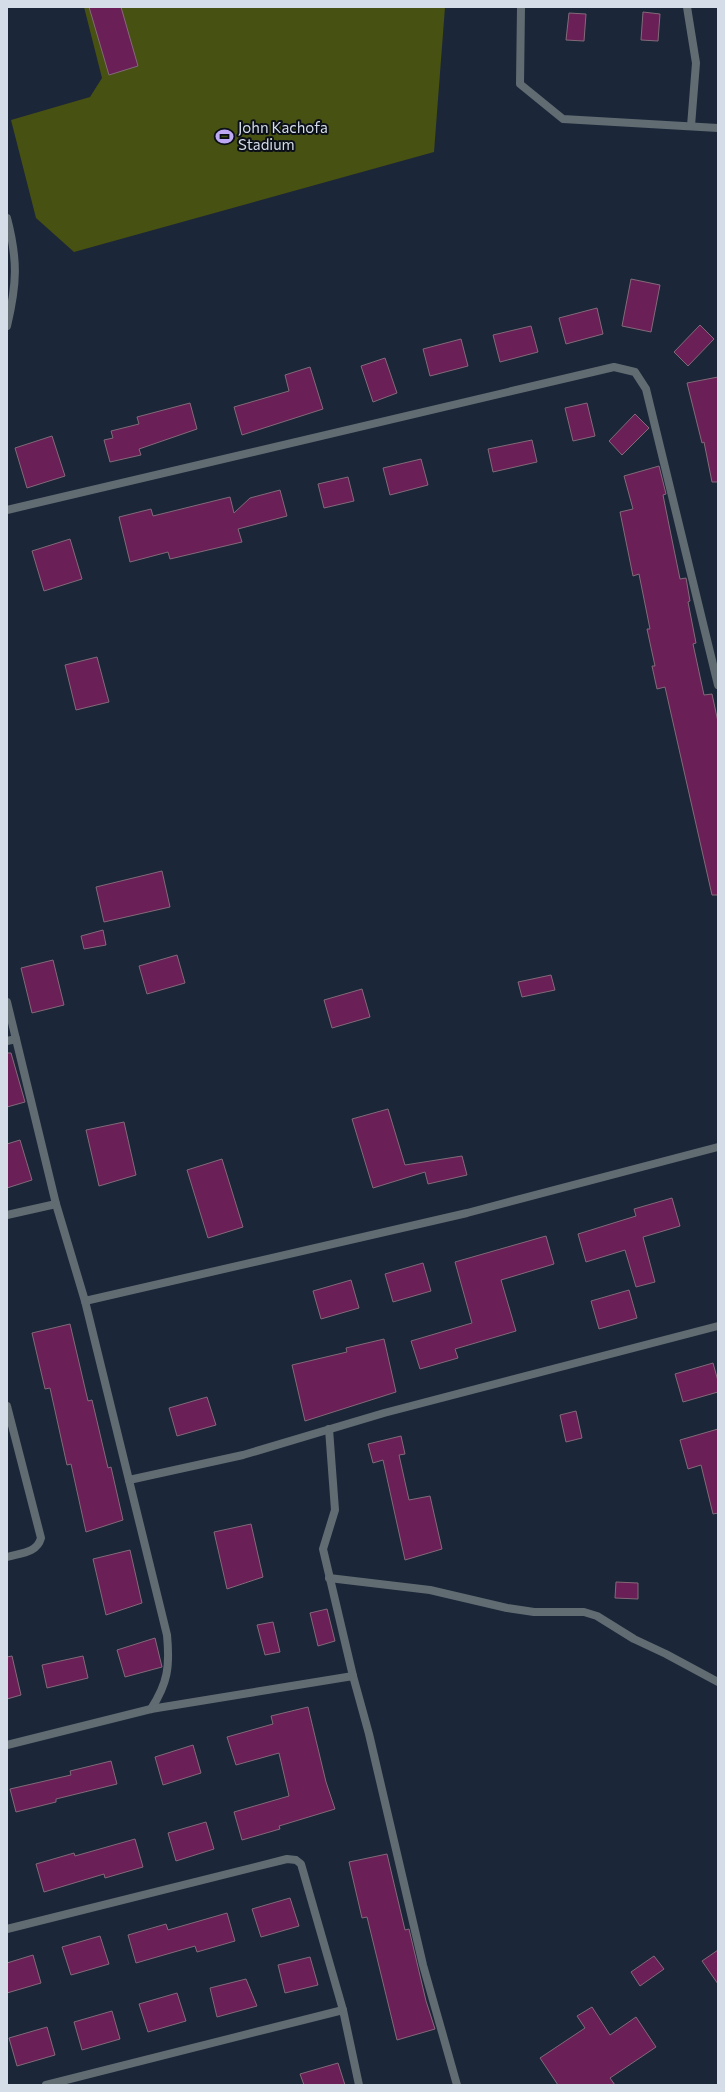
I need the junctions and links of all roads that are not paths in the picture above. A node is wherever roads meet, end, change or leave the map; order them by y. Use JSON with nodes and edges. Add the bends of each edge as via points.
{"nodes":[{"id":1,"x":521,"y":7,"type":"edge"},
{"id":2,"x":687,"y":7,"type":"edge"},
{"id":3,"x":691,"y":126,"type":"junction"},
{"id":4,"x":718,"y":128,"type":"edge"},
{"id":5,"x":7,"y":218,"type":"edge"},
{"id":6,"x":7,"y":326,"type":"edge"},
{"id":7,"x":7,"y":510,"type":"edge"},
{"id":8,"x":718,"y":685,"type":"edge"},
{"id":9,"x":7,"y":1002,"type":"edge"},
{"id":10,"x":16,"y":1039,"type":"junction"},
{"id":11,"x":7,"y":1041,"type":"edge"},
{"id":12,"x":718,"y":1147,"type":"edge"},
{"id":13,"x":56,"y":1204,"type":"junction"},
{"id":14,"x":7,"y":1215,"type":"edge"},
{"id":15,"x":85,"y":1301,"type":"junction"},
{"id":16,"x":718,"y":1326,"type":"edge"},
{"id":17,"x":7,"y":1406,"type":"edge"},
{"id":18,"x":329,"y":1429,"type":"junction"},
{"id":19,"x":129,"y":1480,"type":"junction"},
{"id":20,"x":7,"y":1557,"type":"edge"},
{"id":21,"x":329,"y":1578,"type":"junction"},
{"id":22,"x":353,"y":1676,"type":"junction"},
{"id":23,"x":718,"y":1682,"type":"edge"},
{"id":24,"x":151,"y":1709,"type":"junction"},
{"id":25,"x":7,"y":1745,"type":"edge"},
{"id":26,"x":7,"y":1929,"type":"edge"},
{"id":27,"x":343,"y":2010,"type":"junction"},
{"id":28,"x":46,"y":2085,"type":"edge"},
{"id":29,"x":359,"y":2085,"type":"edge"},
{"id":30,"x":457,"y":2085,"type":"edge"}],
"edges":[{"from":1,"to":3,"type":"street","via":[[520,84],[563,119]]},
{"from":2,"to":3,"type":"street","via":[[696,63]]},
{"from":3,"to":4,"type":"street"},
{"from":5,"to":6,"type":"street","via":[[14,244],[16,268]]},
{"from":7,"to":8,"type":"street","via":[[614,367],[635,372],[646,390]]},
{"from":9,"to":10,"type":"street"},
{"from":10,"to":11,"type":"street"},
{"from":10,"to":13,"type":"street"},
{"from":12,"to":15,"type":"street","via":[[467,1213]]},
{"from":13,"to":14,"type":"street"},
{"from":13,"to":15,"type":"street"},
{"from":15,"to":19,"type":"street"},
{"from":16,"to":18,"type":"street"},
{"from":17,"to":20,"type":"street","via":[[41,1538],[39,1545],[33,1550]]},
{"from":18,"to":19,"type":"street","via":[[243,1455]]},
{"from":18,"to":21,"type":"street","via":[[335,1510],[323,1549]]},
{"from":19,"to":24,"type":"street","via":[[168,1646],[168,1671],[161,1694]]},
{"from":21,"to":22,"type":"street"},
{"from":21,"to":23,"type":"street","via":[[430,1590],[534,1612],[584,1612],[597,1616],[634,1639]]},
{"from":22,"to":24,"type":"street"},
{"from":22,"to":30,"type":"street","via":[[423,1965]]},
{"from":24,"to":25,"type":"street"},
{"from":26,"to":27,"type":"street","via":[[287,1859],[296,1860],[301,1864]]},
{"from":27,"to":28,"type":"street"},
{"from":27,"to":29,"type":"street"}]}
